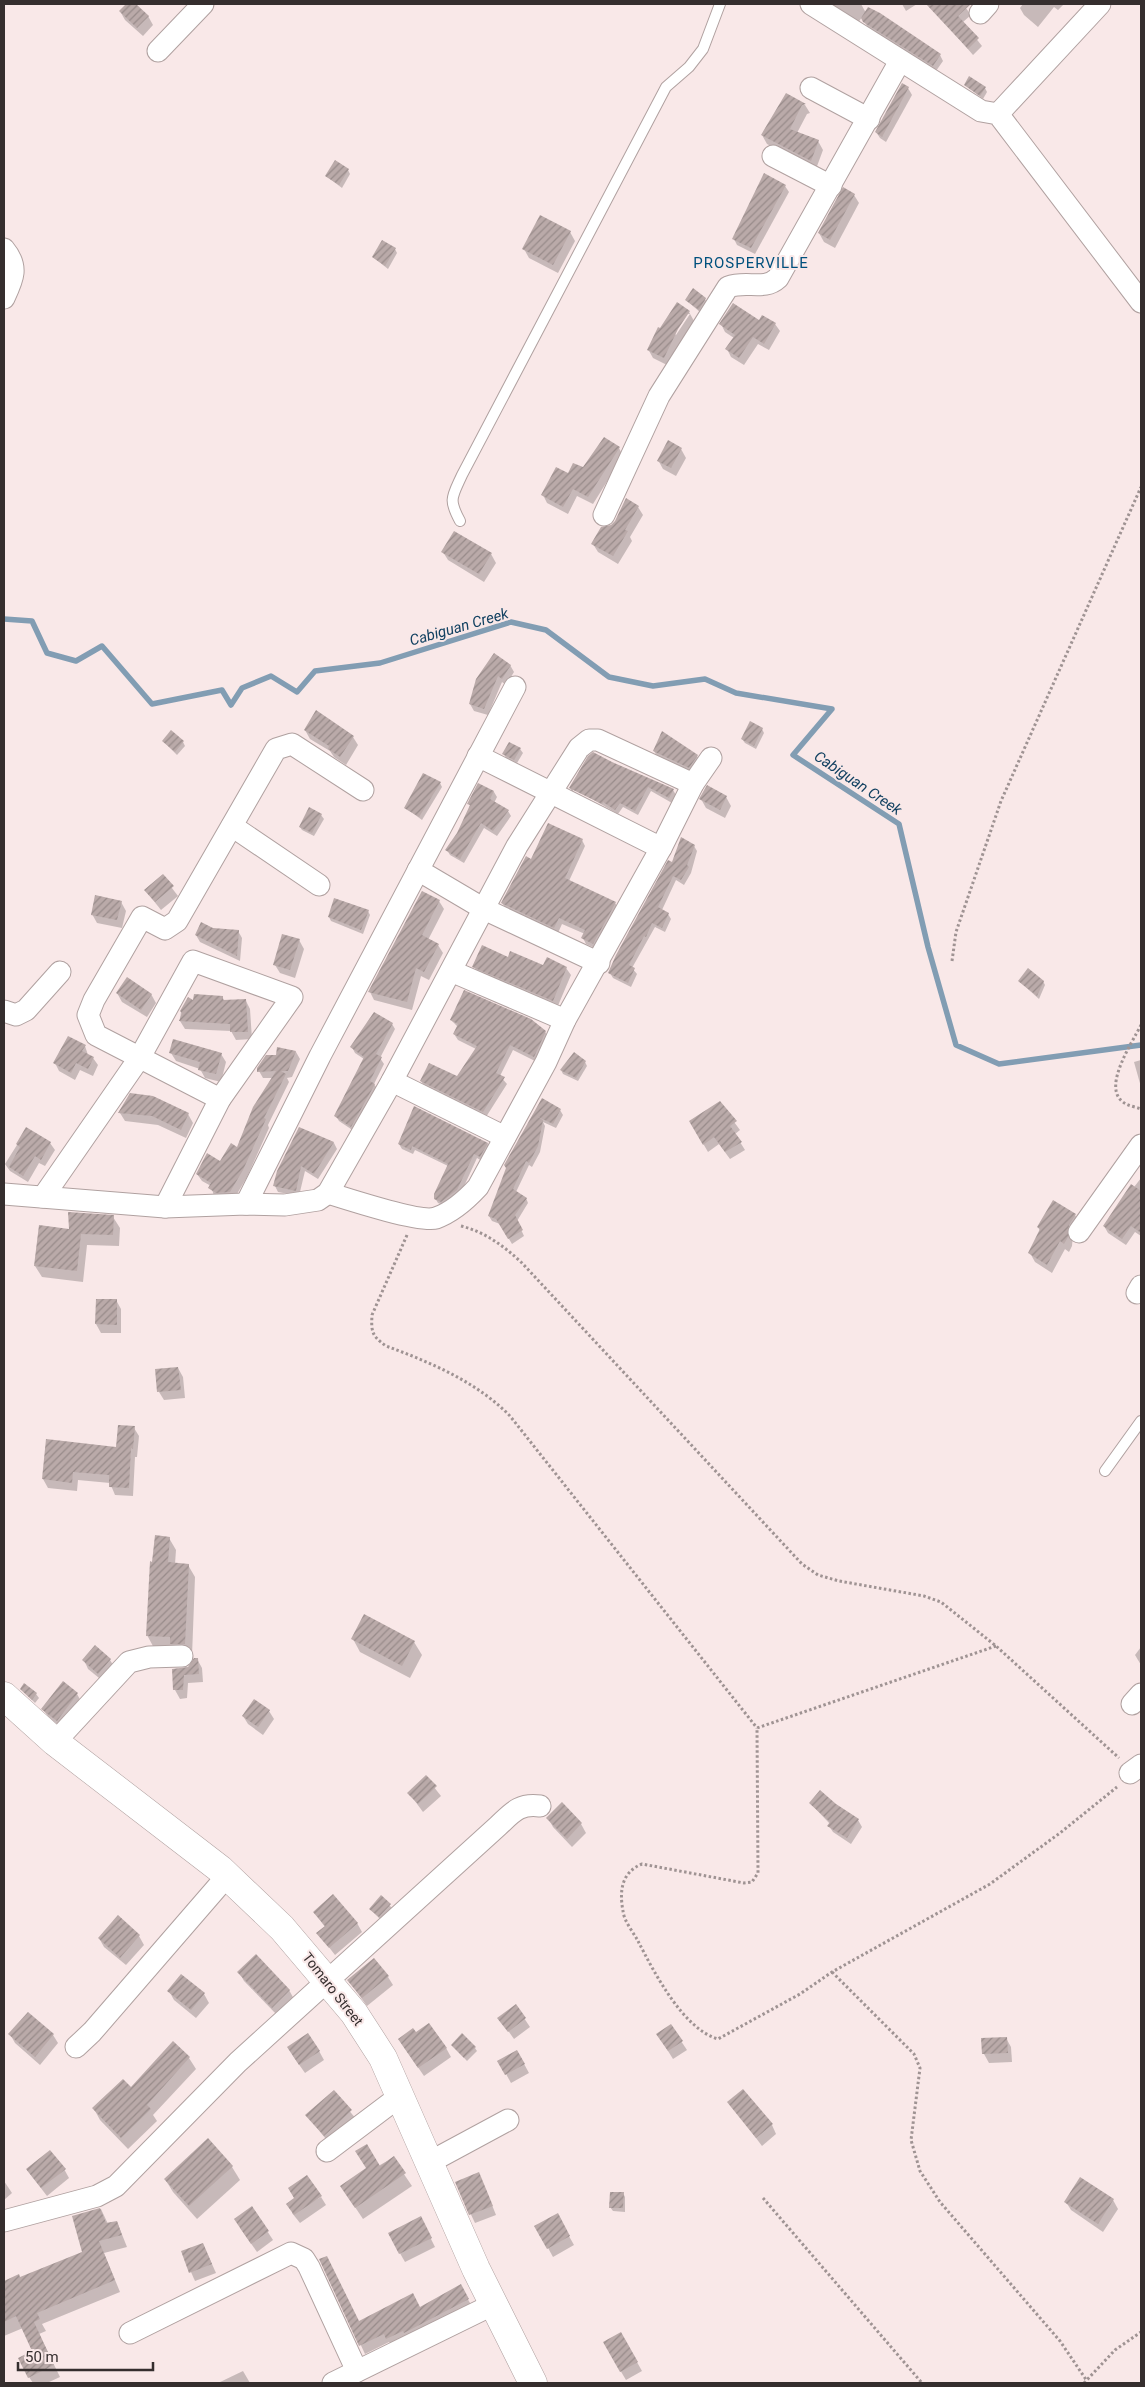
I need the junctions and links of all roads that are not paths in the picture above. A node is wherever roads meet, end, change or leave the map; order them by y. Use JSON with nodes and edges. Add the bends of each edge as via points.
{"nodes":[{"id":1,"x":203,"y":4,"type":"edge"},
{"id":2,"x":720,"y":4,"type":"edge"},
{"id":3,"x":811,"y":4,"type":"edge"},
{"id":4,"x":1100,"y":4,"type":"edge"},
{"id":5,"x":158,"y":51,"type":"dead end"},
{"id":6,"x":900,"y":61,"type":"junction"},
{"id":7,"x":812,"y":88,"type":"dead end"},
{"id":8,"x":998,"y":114,"type":"junction"},
{"id":9,"x":869,"y":119,"type":"junction"},
{"id":10,"x":773,"y":156,"type":"dead end"},
{"id":11,"x":831,"y":186,"type":"junction"},
{"id":12,"x":4,"y":249,"type":"edge"},
{"id":13,"x":4,"y":298,"type":"edge"},
{"id":14,"x":1141,"y":302,"type":"edge"},
{"id":15,"x":604,"y":515,"type":"dead end"},
{"id":16,"x":460,"y":521,"type":"dead end"},
{"id":17,"x":515,"y":687,"type":"dead end"},
{"id":18,"x":478,"y":756,"type":"junction"},
{"id":19,"x":710,"y":758,"type":"dead end"},
{"id":20,"x":693,"y":784,"type":"junction"},
{"id":21,"x":363,"y":790,"type":"dead end"},
{"id":22,"x":550,"y":794,"type":"junction"},
{"id":23,"x":232,"y":826,"type":"junction"},
{"id":24,"x":661,"y":848,"type":"junction"},
{"id":25,"x":418,"y":870,"type":"junction"},
{"id":26,"x":319,"y":885,"type":"dead end"},
{"id":27,"x":484,"y":909,"type":"junction"},
{"id":28,"x":599,"y":963,"type":"junction"},
{"id":29,"x":451,"y":970,"type":"junction"},
{"id":30,"x":60,"y":972,"type":"dead end"},
{"id":31,"x":4,"y":1011,"type":"edge"},
{"id":32,"x":565,"y":1020,"type":"junction"},
{"id":33,"x":140,"y":1058,"type":"junction"},
{"id":34,"x":392,"y":1081,"type":"junction"},
{"id":35,"x":220,"y":1099,"type":"junction"},
{"id":36,"x":505,"y":1137,"type":"junction"},
{"id":37,"x":1141,"y":1145,"type":"edge"},
{"id":38,"x":4,"y":1194,"type":"edge"},
{"id":39,"x":328,"y":1194,"type":"junction"},
{"id":40,"x":43,"y":1197,"type":"junction"},
{"id":41,"x":246,"y":1204,"type":"junction"},
{"id":42,"x":165,"y":1206,"type":"junction"},
{"id":43,"x":1079,"y":1232,"type":"dead end"},
{"id":44,"x":1141,"y":1421,"type":"edge"},
{"id":45,"x":1105,"y":1472,"type":"dead end"},
{"id":46,"x":182,"y":1656,"type":"dead end"},
{"id":47,"x":4,"y":1696,"type":"edge"},
{"id":48,"x":55,"y":1742,"type":"junction"},
{"id":49,"x":540,"y":1806,"type":"dead end"},
{"id":50,"x":227,"y":1876,"type":"junction"},
{"id":51,"x":326,"y":1980,"type":"junction"},
{"id":52,"x":76,"y":2047,"type":"dead end"},
{"id":53,"x":400,"y":2096,"type":"junction"},
{"id":54,"x":508,"y":2120,"type":"dead end"},
{"id":55,"x":327,"y":2151,"type":"dead end"},
{"id":56,"x":430,"y":2162,"type":"junction"},
{"id":57,"x":4,"y":2221,"type":"edge"},
{"id":58,"x":494,"y":2304,"type":"junction"},
{"id":59,"x":130,"y":2332,"type":"dead end"},
{"id":60,"x":357,"y":2371,"type":"junction"},
{"id":61,"x":333,"y":2383,"type":"edge"},
{"id":62,"x":533,"y":2383,"type":"edge"}],
"edges":[{"from":1,"to":5,"type":"street"},
{"from":2,"to":16,"type":"lane","via":[[703,50],[666,88],[462,475],[452,506]]},
{"from":3,"to":6,"type":"street"},
{"from":4,"to":8,"type":"street"},
{"from":6,"to":8,"type":"street","via":[[981,112]]},
{"from":6,"to":9,"type":"street"},
{"from":7,"to":9,"type":"street"},
{"from":8,"to":14,"type":"street"},
{"from":9,"to":11,"type":"street"},
{"from":10,"to":11,"type":"street"},
{"from":11,"to":15,"type":"street","via":[[778,278],[766,285],[739,283],[728,287],[659,396]]},
{"from":12,"to":13,"type":"street","via":[[14,266]]},
{"from":17,"to":18,"type":"street"},
{"from":18,"to":22,"type":"street"},
{"from":18,"to":25,"type":"street"},
{"from":19,"to":20,"type":"street"},
{"from":20,"to":22,"type":"street","via":[[592,739],[579,748]]},
{"from":20,"to":24,"type":"street"},
{"from":21,"to":23,"type":"street","via":[[292,744],[276,749]]},
{"from":22,"to":24,"type":"street"},
{"from":22,"to":27,"type":"street","via":[[517,846]]},
{"from":23,"to":26,"type":"street"},
{"from":23,"to":33,"type":"street","via":[[177,921],[165,929],[142,917],[88,1015],[96,1035]]},
{"from":24,"to":28,"type":"street"},
{"from":25,"to":27,"type":"street"},
{"from":25,"to":41,"type":"street"},
{"from":27,"to":28,"type":"street"},
{"from":27,"to":29,"type":"street"},
{"from":28,"to":32,"type":"street"},
{"from":29,"to":32,"type":"street"},
{"from":29,"to":34,"type":"street"},
{"from":30,"to":31,"type":"street","via":[[26,1010],[16,1015]]},
{"from":32,"to":36,"type":"street"},
{"from":33,"to":35,"type":"street"},
{"from":33,"to":35,"type":"street","via":[[193,961],[292,997]]},
{"from":33,"to":40,"type":"street"},
{"from":34,"to":36,"type":"street"},
{"from":34,"to":39,"type":"street"},
{"from":35,"to":42,"type":"street"},
{"from":36,"to":39,"type":"street","via":[[478,1186],[459,1206],[424,1218]]},
{"from":37,"to":43,"type":"street"},
{"from":38,"to":40,"type":"street"},
{"from":39,"to":41,"type":"street","via":[[304,1203]]},
{"from":40,"to":42,"type":"street"},
{"from":41,"to":42,"type":"street"},
{"from":44,"to":45,"type":"lane"},
{"from":46,"to":48,"type":"street","via":[[149,1657],[129,1662]]},
{"from":47,"to":48,"type":"street","name":"Tomaro Street"},
{"from":48,"to":50,"type":"street","name":"Tomaro Street"},
{"from":49,"to":51,"type":"street","via":[[528,1804],[515,1811]]},
{"from":50,"to":51,"type":"street","name":"Tomaro Street","via":[[282,1928]]},
{"from":50,"to":52,"type":"street"},
{"from":51,"to":53,"type":"street","name":"Tomaro Street","via":[[354,2013],[384,2058]]},
{"from":51,"to":57,"type":"street","via":[[218,2081],[116,2186],[97,2196]]},
{"from":53,"to":55,"type":"street"},
{"from":53,"to":56,"type":"street","name":"Tomaro Street"},
{"from":54,"to":56,"type":"street"},
{"from":56,"to":58,"type":"street","name":"Tomaro Street"},
{"from":58,"to":60,"type":"street"},
{"from":58,"to":62,"type":"street","name":"Tomaro Street"},
{"from":59,"to":60,"type":"street","via":[[290,2253],[304,2259],[309,2267]]},
{"from":60,"to":61,"type":"street"}]}
